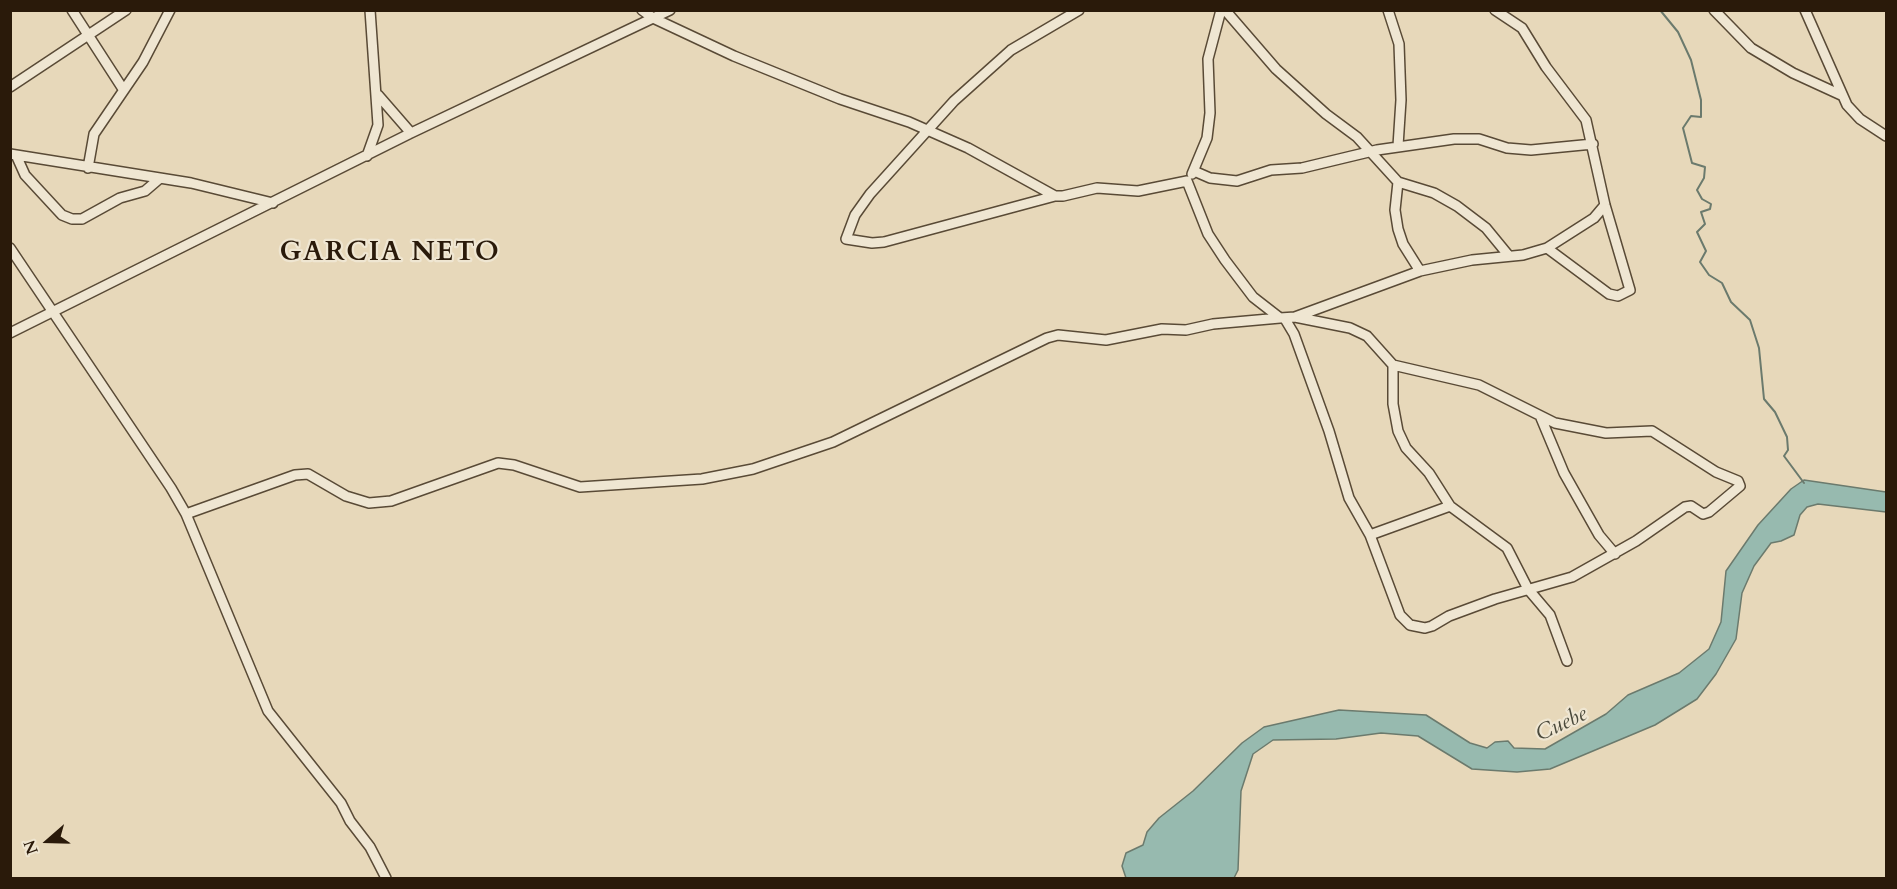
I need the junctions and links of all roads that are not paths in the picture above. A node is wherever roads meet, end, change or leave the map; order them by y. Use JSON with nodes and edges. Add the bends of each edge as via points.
{"nodes":[{"id":1,"x":72,"y":10,"type":"edge"},
{"id":2,"x":126,"y":10,"type":"edge"},
{"id":3,"x":170,"y":10,"type":"edge"},
{"id":4,"x":370,"y":10,"type":"edge"},
{"id":5,"x":642,"y":10,"type":"edge"},
{"id":6,"x":670,"y":10,"type":"edge"},
{"id":7,"x":1079,"y":10,"type":"edge"},
{"id":8,"x":1221,"y":10,"type":"edge"},
{"id":9,"x":1226,"y":10,"type":"edge"},
{"id":10,"x":1388,"y":10,"type":"edge"},
{"id":11,"x":1495,"y":10,"type":"edge"},
{"id":12,"x":1714,"y":10,"type":"edge"},
{"id":13,"x":1805,"y":10,"type":"edge"},
{"id":14,"x":652,"y":18,"type":"junction"},
{"id":15,"x":89,"y":35,"type":"junction"},
{"id":16,"x":10,"y":87,"type":"edge"},
{"id":17,"x":123,"y":89,"type":"junction"},
{"id":18,"x":378,"y":95,"type":"junction"},
{"id":19,"x":1841,"y":95,"type":"junction"},
{"id":20,"x":929,"y":131,"type":"junction"},
{"id":21,"x":411,"y":133,"type":"junction"},
{"id":22,"x":1887,"y":136,"type":"edge"},
{"id":23,"x":1593,"y":144,"type":"junction"},
{"id":24,"x":1398,"y":147,"type":"junction"},
{"id":25,"x":1371,"y":152,"type":"junction"},
{"id":26,"x":13,"y":155,"type":"edge"},
{"id":27,"x":368,"y":156,"type":"junction"},
{"id":28,"x":88,"y":168,"type":"junction"},
{"id":29,"x":1194,"y":171,"type":"junction"},
{"id":30,"x":159,"y":179,"type":"junction"},
{"id":31,"x":1187,"y":181,"type":"junction"},
{"id":32,"x":1398,"y":182,"type":"junction"},
{"id":33,"x":1055,"y":196,"type":"junction"},
{"id":34,"x":273,"y":203,"type":"junction"},
{"id":35,"x":1605,"y":205,"type":"junction"},
{"id":36,"x":1594,"y":218,"type":"junction"},
{"id":37,"x":1610,"y":222,"type":"junction"},
{"id":38,"x":10,"y":248,"type":"edge"},
{"id":39,"x":1547,"y":248,"type":"junction"},
{"id":40,"x":1509,"y":256,"type":"junction"},
{"id":41,"x":1420,"y":271,"type":"junction"},
{"id":42,"x":53,"y":310,"type":"junction"},
{"id":43,"x":1286,"y":318,"type":"junction"},
{"id":44,"x":10,"y":333,"type":"edge"},
{"id":45,"x":1393,"y":365,"type":"junction"},
{"id":46,"x":1541,"y":418,"type":"junction"},
{"id":47,"x":1450,"y":506,"type":"junction"},
{"id":48,"x":186,"y":514,"type":"junction"},
{"id":49,"x":1370,"y":535,"type":"junction"},
{"id":50,"x":1615,"y":554,"type":"junction"},
{"id":51,"x":1528,"y":589,"type":"junction"},
{"id":52,"x":1567,"y":661,"type":"dead end"},
{"id":53,"x":386,"y":879,"type":"edge"}],
"edges":[{"from":1,"to":15,"type":"street"},
{"from":2,"to":15,"type":"street"},
{"from":3,"to":17,"type":"street","via":[[143,62]]},
{"from":4,"to":18,"type":"street"},
{"from":5,"to":14,"type":"street"},
{"from":6,"to":14,"type":"street"},
{"from":7,"to":20,"type":"street","via":[[1034,34],[988,68]]},
{"from":8,"to":29,"type":"street","via":[[1209,59],[1207,138]]},
{"from":9,"to":25,"type":"street","via":[[1296,88]]},
{"from":10,"to":24,"type":"street","via":[[1400,44]]},
{"from":11,"to":23,"type":"street","via":[[1526,33],[1586,120]]},
{"from":12,"to":19,"type":"street","via":[[1751,48],[1793,74]]},
{"from":13,"to":19,"type":"street"},
{"from":14,"to":20,"type":"street","via":[[734,56]]},
{"from":14,"to":21,"type":"street"},
{"from":15,"to":16,"type":"street"},
{"from":15,"to":17,"type":"street"},
{"from":17,"to":28,"type":"street","via":[[94,134]]},
{"from":18,"to":21,"type":"street"},
{"from":18,"to":27,"type":"street","via":[[378,125]]},
{"from":19,"to":22,"type":"street","via":[[1860,119]]},
{"from":20,"to":33,"type":"street"},
{"from":20,"to":33,"type":"street","via":[[870,194],[855,215],[847,241],[884,242]]},
{"from":21,"to":27,"type":"street"},
{"from":23,"to":24,"type":"street","via":[[1531,150],[1454,139]]},
{"from":23,"to":35,"type":"street"},
{"from":24,"to":25,"type":"street"},
{"from":25,"to":29,"type":"street","via":[[1302,168],[1271,170],[1237,181],[1210,178]]},
{"from":25,"to":32,"type":"street"},
{"from":26,"to":28,"type":"street"},
{"from":26,"to":30,"type":"street","via":[[25,176],[62,215],[72,219],[82,219],[120,198],[145,191]]},
{"from":27,"to":34,"type":"street"},
{"from":28,"to":30,"type":"street"},
{"from":29,"to":31,"type":"street"},
{"from":30,"to":34,"type":"street"},
{"from":31,"to":33,"type":"street","via":[[1138,191],[1097,188]]},
{"from":31,"to":43,"type":"street","via":[[1208,234],[1225,260],[1253,297]]},
{"from":32,"to":40,"type":"street","via":[[1434,193],[1457,206],[1486,228]]},
{"from":32,"to":41,"type":"street","via":[[1398,229]]},
{"from":34,"to":42,"type":"street"},
{"from":35,"to":36,"type":"street"},
{"from":35,"to":37,"type":"street"},
{"from":36,"to":37,"type":"street"},
{"from":36,"to":39,"type":"street"},
{"from":37,"to":39,"type":"street","via":[[1631,286],[1628,292],[1609,294]]},
{"from":38,"to":42,"type":"street"},
{"from":39,"to":40,"type":"street"},
{"from":40,"to":41,"type":"street"},
{"from":41,"to":43,"type":"street"},
{"from":42,"to":44,"type":"street"},
{"from":42,"to":48,"type":"street"},
{"from":43,"to":45,"type":"street","via":[[1350,328],[1367,336]]},
{"from":43,"to":48,"type":"street","via":[[1186,330],[1162,329],[1106,340],[1058,335],[1047,338],[833,442],[753,469],[702,479],[580,487],[498,463],[391,501],[369,503],[346,496],[308,474],[295,475]]},
{"from":43,"to":49,"type":"street","via":[[1329,431],[1349,498]]},
{"from":45,"to":46,"type":"street","via":[[1479,385]]},
{"from":45,"to":47,"type":"street","via":[[1398,431],[1406,448],[1429,473]]},
{"from":46,"to":50,"type":"street","via":[[1564,474],[1599,535]]},
{"from":46,"to":50,"type":"street","via":[[1606,433],[1652,431],[1740,484],[1709,512],[1703,514],[1687,506]]},
{"from":47,"to":49,"type":"street"},
{"from":47,"to":51,"type":"street","via":[[1507,548]]},
{"from":48,"to":53,"type":"street","via":[[268,711],[341,803]]},
{"from":49,"to":51,"type":"street","via":[[1400,615],[1410,625],[1432,626],[1461,610]]},
{"from":50,"to":51,"type":"street","via":[[1572,577]]},
{"from":51,"to":52,"type":"street","via":[[1550,615]]}]}
